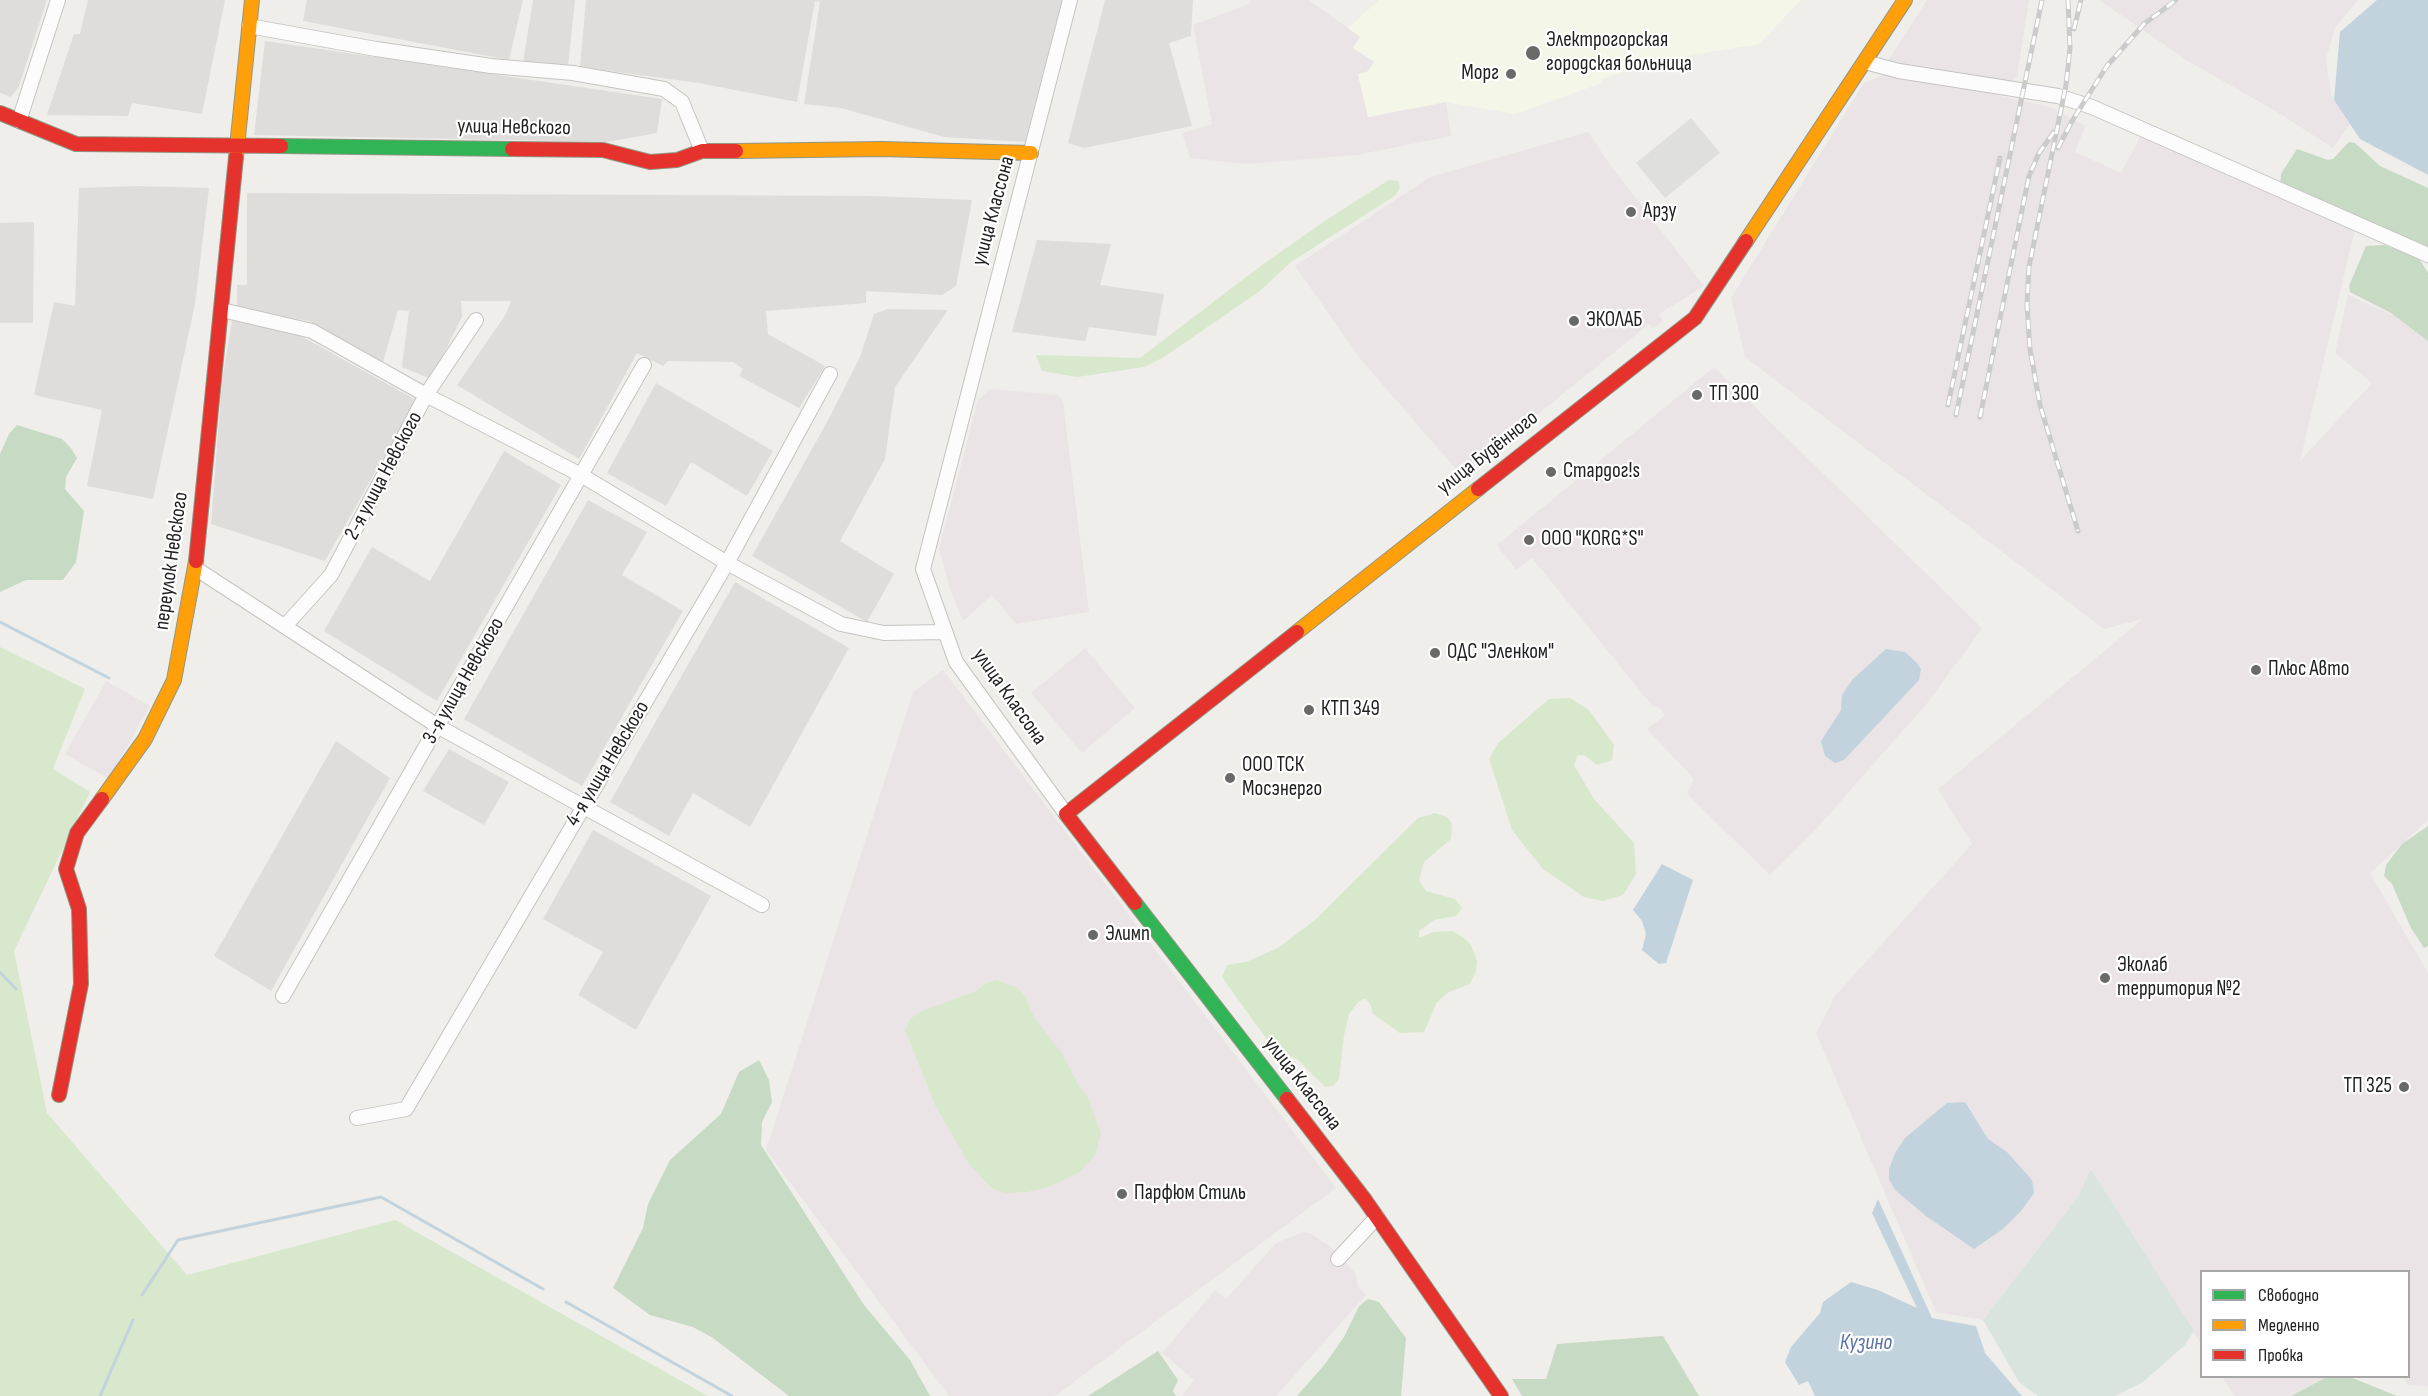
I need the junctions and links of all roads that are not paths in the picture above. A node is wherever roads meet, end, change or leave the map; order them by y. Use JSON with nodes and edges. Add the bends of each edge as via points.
{"nodes":[{"id":1,"x":58,"y":0,"type":"edge"},
{"id":2,"x":252,"y":0,"type":"edge"},
{"id":3,"x":1070,"y":0,"type":"edge"},
{"id":4,"x":1905,"y":0,"type":"edge"},
{"id":5,"x":249,"y":26,"type":"junction"},
{"id":6,"x":1865,"y":62,"type":"junction"},
{"id":7,"x":0,"y":113,"type":"edge"},
{"id":8,"x":19,"y":121,"type":"junction"},
{"id":9,"x":238,"y":146,"type":"junction"},
{"id":10,"x":702,"y":151,"type":"junction"},
{"id":11,"x":1031,"y":153,"type":"junction"},
{"id":12,"x":2428,"y":255,"type":"edge"},
{"id":13,"x":222,"y":310,"type":"junction"},
{"id":14,"x":476,"y":320,"type":"dead end"},
{"id":15,"x":644,"y":365,"type":"dead end"},
{"id":16,"x":830,"y":374,"type":"dead end"},
{"id":17,"x":426,"y":395,"type":"junction"},
{"id":18,"x":581,"y":475,"type":"junction"},
{"id":19,"x":727,"y":563,"type":"junction"},
{"id":20,"x":195,"y":568,"type":"junction"},
{"id":21,"x":285,"y":626,"type":"junction"},
{"id":22,"x":945,"y":632,"type":"junction"},
{"id":23,"x":439,"y":727,"type":"junction"},
{"id":24,"x":584,"y":806,"type":"junction"},
{"id":25,"x":1066,"y":814,"type":"junction"},
{"id":26,"x":762,"y":904,"type":"dead end"},
{"id":27,"x":283,"y":996,"type":"dead end"},
{"id":28,"x":59,"y":1095,"type":"dead end"},
{"id":29,"x":357,"y":1118,"type":"dead end"},
{"id":30,"x":1377,"y":1217,"type":"junction"},
{"id":31,"x":1338,"y":1259,"type":"dead end"},
{"id":32,"x":1501,"y":1396,"type":"edge"}],
"edges":[{"from":1,"to":8,"type":"street"},
{"from":2,"to":5,"type":"street","name":"переулок Невского"},
{"from":3,"to":11,"type":"street","name":"улица Классона"},
{"from":4,"to":6,"type":"street","name":"улица Будённого"},
{"from":5,"to":9,"type":"street","name":"переулок Невского"},
{"from":5,"to":10,"type":"street","via":[[364,47],[492,66],[573,73],[664,89],[682,102]]},
{"from":6,"to":12,"type":"street","via":[[2058,96],[2092,107]]},
{"from":6,"to":25,"type":"street","name":"улица Будённого","via":[[1695,318]]},
{"from":7,"to":8,"type":"street","name":"улица Невского"},
{"from":8,"to":9,"type":"street","name":"улица Невского","via":[[76,144]]},
{"from":9,"to":10,"type":"street","name":"улица Невского","via":[[603,150],[650,162],[677,160]]},
{"from":9,"to":13,"type":"street","name":"переулок Невского"},
{"from":10,"to":11,"type":"street","name":"улица Невского","via":[[881,149]]},
{"from":11,"to":22,"type":"street","name":"улица Классона","via":[[923,569]]},
{"from":13,"to":17,"type":"street","via":[[312,331]]},
{"from":13,"to":20,"type":"street","name":"переулок Невского"},
{"from":14,"to":17,"type":"street","name":"2-я улица Невского"},
{"from":15,"to":18,"type":"street","name":"3-я улица Невского"},
{"from":16,"to":19,"type":"street","name":"4-я улица Невского"},
{"from":17,"to":18,"type":"street"},
{"from":17,"to":21,"type":"street","name":"2-я улица Невского","via":[[331,574]]},
{"from":18,"to":19,"type":"street"},
{"from":18,"to":23,"type":"street","name":"3-я улица Невского"},
{"from":19,"to":22,"type":"street","via":[[841,624],[884,633]]},
{"from":19,"to":24,"type":"street","name":"4-я улица Невского"},
{"from":20,"to":21,"type":"street"},
{"from":20,"to":28,"type":"street","name":"переулок Невского","via":[[174,680],[145,739],[77,833],[66,868],[80,909],[81,984]]},
{"from":21,"to":23,"type":"street"},
{"from":22,"to":25,"type":"street","name":"улица Классона","via":[[956,662]]},
{"from":23,"to":24,"type":"street"},
{"from":23,"to":27,"type":"street","name":"3-я улица Невского"},
{"from":24,"to":26,"type":"street"},
{"from":24,"to":29,"type":"street","name":"4-я улица Невского","via":[[406,1108]]},
{"from":25,"to":30,"type":"street","name":"улица Классона"},
{"from":30,"to":31,"type":"street"},
{"from":30,"to":32,"type":"street","name":"улица Классона"}]}
